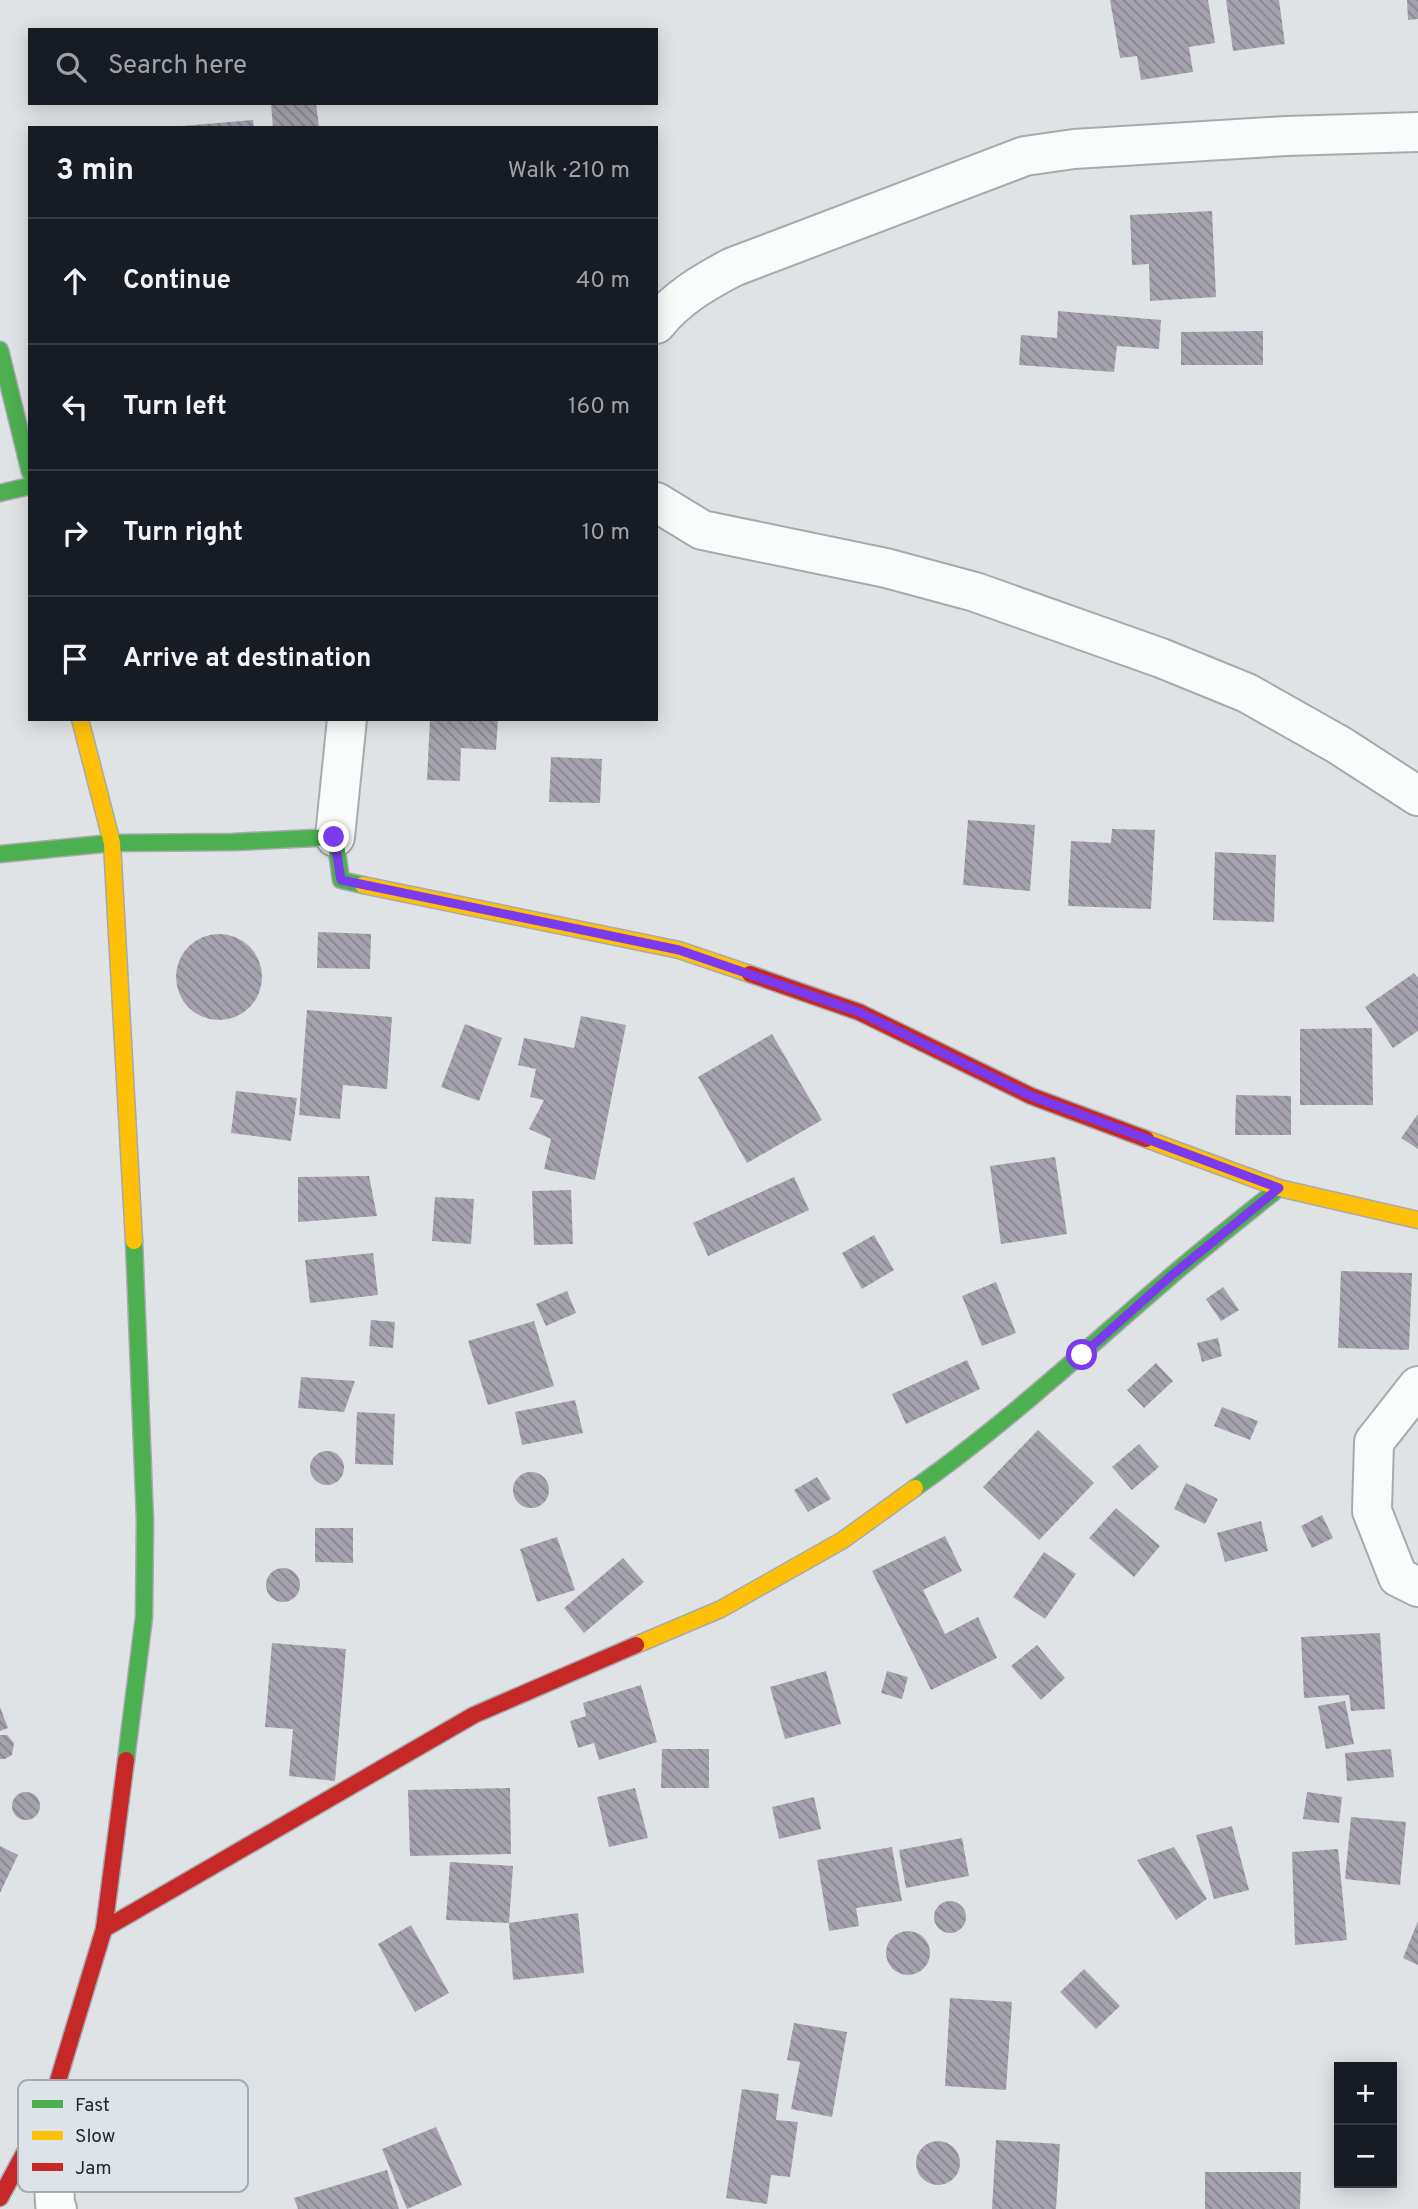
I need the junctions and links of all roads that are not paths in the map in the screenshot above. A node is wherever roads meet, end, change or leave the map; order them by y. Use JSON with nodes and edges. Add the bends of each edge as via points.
{"nodes":[{"id":1,"x":1418,"y":132,"type":"edge"},
{"id":2,"x":658,"y":322,"type":"edge"},
{"id":3,"x":0,"y":350,"type":"edge"},
{"id":4,"x":28,"y":464,"type":"edge"},
{"id":5,"x":28,"y":486,"type":"edge"},
{"id":6,"x":0,"y":493,"type":"edge"},
{"id":7,"x":658,"y":503,"type":"edge"},
{"id":8,"x":81,"y":721,"type":"edge"},
{"id":9,"x":347,"y":721,"type":"edge"},
{"id":10,"x":1418,"y":796,"type":"edge"},
{"id":11,"x":334,"y":837,"type":"junction"},
{"id":12,"x":113,"y":844,"type":"junction"},
{"id":13,"x":0,"y":854,"type":"edge"},
{"id":14,"x":1279,"y":1188,"type":"junction"},
{"id":15,"x":1418,"y":1220,"type":"edge"},
{"id":16,"x":1418,"y":1386,"type":"edge"},
{"id":17,"x":1418,"y":1587,"type":"edge"},
{"id":18,"x":104,"y":1929,"type":"junction"},
{"id":19,"x":58,"y":2080,"type":"edge"},
{"id":20,"x":18,"y":2165,"type":"edge"},
{"id":21,"x":0,"y":2199,"type":"edge"}],
"edges":[{"from":1,"to":2,"type":"street","via":[[1286,136],[1026,156],[733,267],[702,283]]},
{"from":3,"to":4,"type":"street"},
{"from":5,"to":6,"type":"street"},
{"from":7,"to":10,"type":"street","via":[[702,530],[886,568],[975,592],[1161,658],[1247,693]]},
{"from":8,"to":12,"type":"street"},
{"from":9,"to":11,"type":"street"},
{"from":11,"to":12,"type":"street"},
{"from":11,"to":14,"type":"street","via":[[341,880],[679,950],[859,1012],[1031,1096]]},
{"from":12,"to":13,"type":"street"},
{"from":12,"to":18,"type":"street","via":[[145,1521],[144,1617]]},
{"from":14,"to":15,"type":"street"},
{"from":14,"to":18,"type":"street","via":[[966,1452],[844,1539],[721,1609],[474,1715]]},
{"from":16,"to":17,"type":"street","via":[[1374,1442],[1372,1511],[1398,1577]]},
{"from":18,"to":19,"type":"street"},
{"from":20,"to":21,"type":"street"}]}
